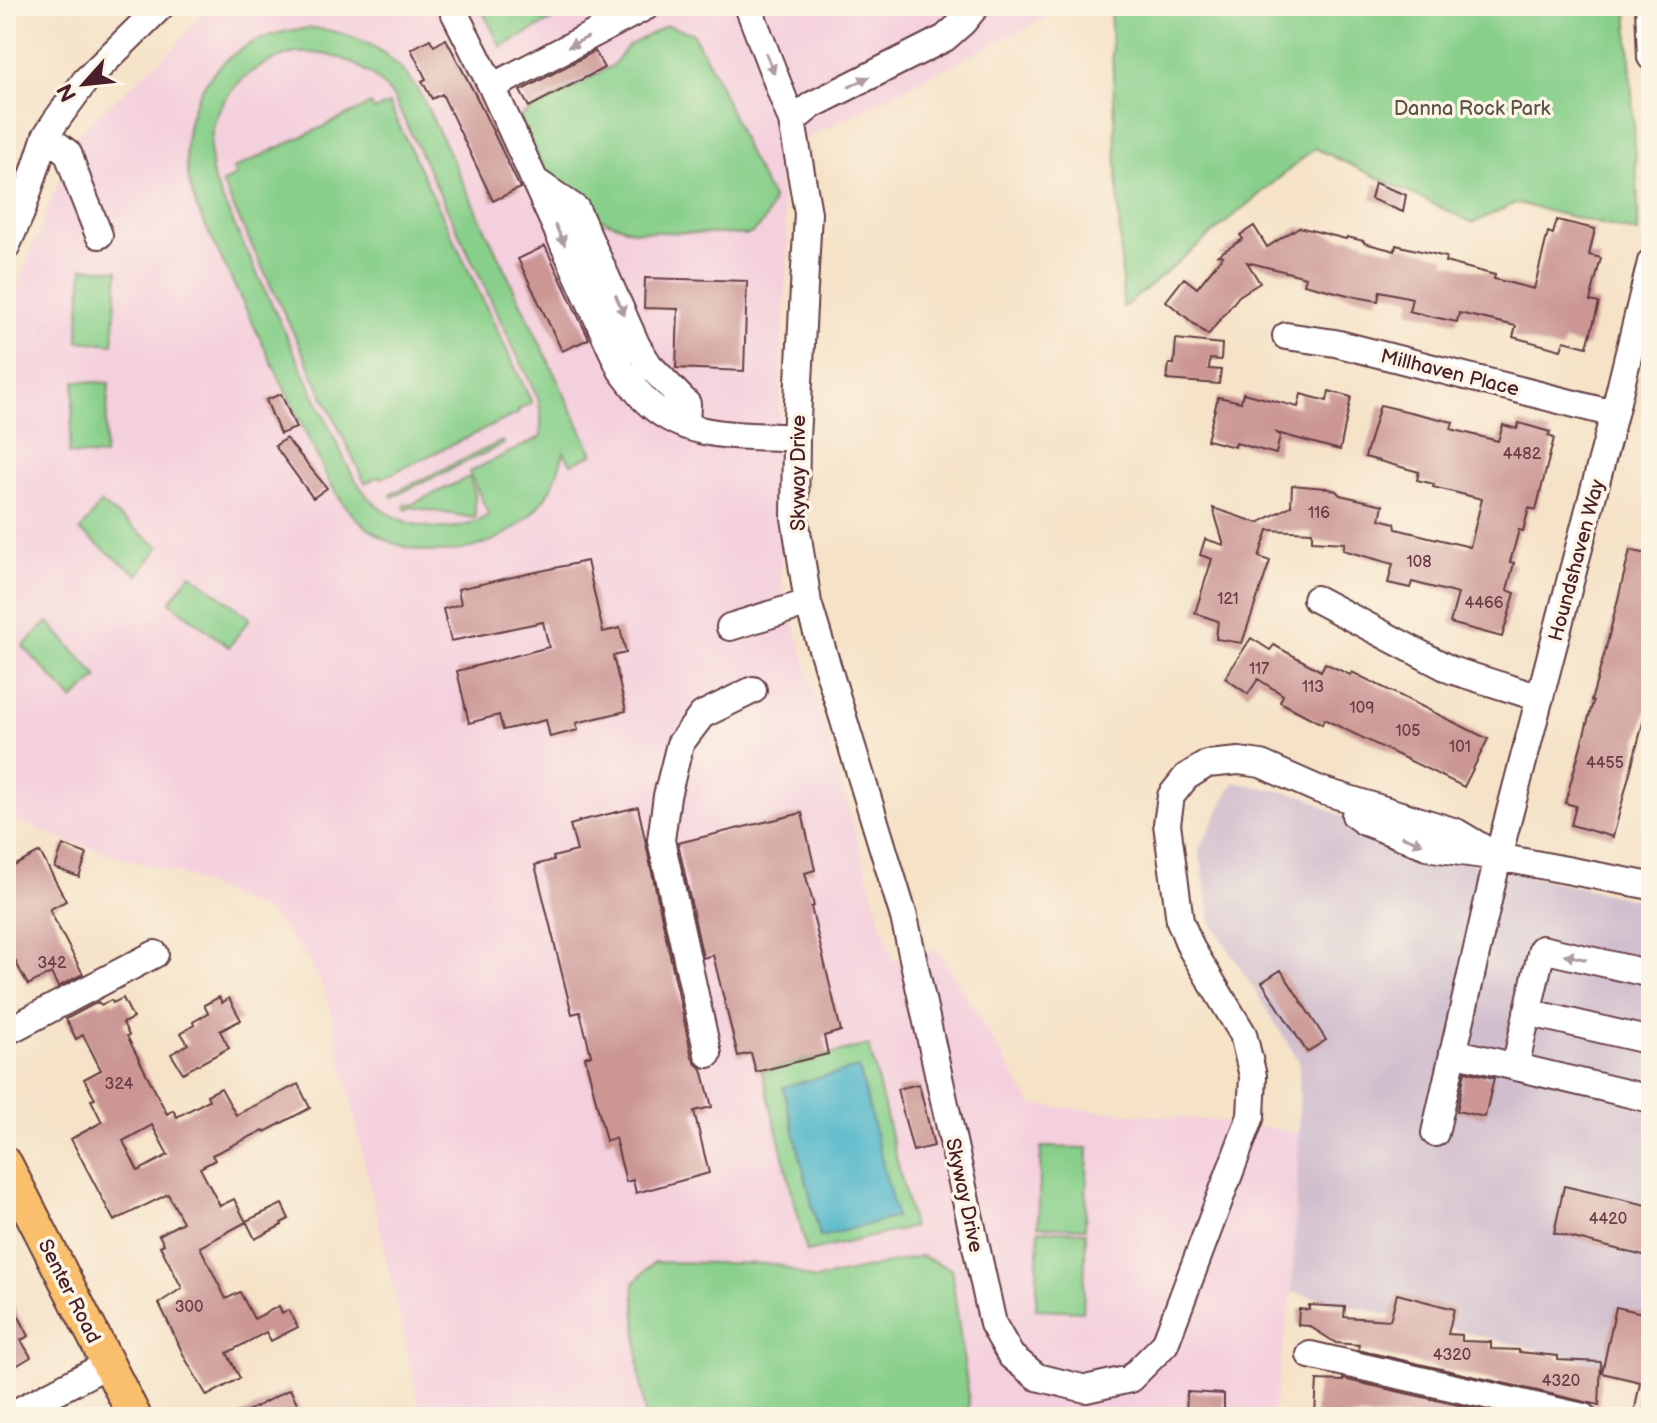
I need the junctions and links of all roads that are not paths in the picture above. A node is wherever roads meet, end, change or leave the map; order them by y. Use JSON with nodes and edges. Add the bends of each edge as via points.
{"nodes":[{"id":1,"x":161,"y":6,"type":"edge"},
{"id":2,"x":451,"y":6,"type":"edge"},
{"id":3,"x":647,"y":6,"type":"edge"},
{"id":4,"x":748,"y":6,"type":"edge"},
{"id":5,"x":976,"y":6,"type":"edge"},
{"id":6,"x":1649,"y":6,"type":"edge"},
{"id":7,"x":1651,"y":57,"type":"edge"},
{"id":8,"x":492,"y":87,"type":"junction"},
{"id":9,"x":792,"y":121,"type":"junction"},
{"id":10,"x":50,"y":129,"type":"junction"},
{"id":11,"x":99,"y":235,"type":"dead end"},
{"id":12,"x":6,"y":247,"type":"edge"},
{"id":13,"x":1651,"y":262,"type":"edge"},
{"id":14,"x":1286,"y":336,"type":"dead end"},
{"id":15,"x":1614,"y":414,"type":"junction"},
{"id":16,"x":796,"y":438,"type":"junction"},
{"id":17,"x":1316,"y":599,"type":"dead end"},
{"id":18,"x":808,"y":603,"type":"junction"},
{"id":19,"x":730,"y":627,"type":"dead end"},
{"id":20,"x":753,"y":690,"type":"dead end"},
{"id":21,"x":1540,"y":698,"type":"junction"},
{"id":22,"x":1498,"y":857,"type":"junction"},
{"id":23,"x":1651,"y":886,"type":"edge"},
{"id":24,"x":155,"y":954,"type":"dead end"},
{"id":25,"x":1651,"y":974,"type":"edge"},
{"id":26,"x":1527,"y":1012,"type":"junction"},
{"id":27,"x":6,"y":1032,"type":"edge"},
{"id":28,"x":1651,"y":1041,"type":"edge"},
{"id":29,"x":1453,"y":1052,"type":"junction"},
{"id":30,"x":708,"y":1054,"type":"dead end"},
{"id":31,"x":1515,"y":1067,"type":"junction"},
{"id":32,"x":1651,"y":1099,"type":"edge"},
{"id":33,"x":1435,"y":1133,"type":"dead end"},
{"id":34,"x":6,"y":1164,"type":"edge"},
{"id":35,"x":1310,"y":1355,"type":"dead end"},
{"id":36,"x":108,"y":1364,"type":"junction"},
{"id":37,"x":7,"y":1417,"type":"edge"},
{"id":38,"x":135,"y":1417,"type":"edge"},
{"id":39,"x":1583,"y":1417,"type":"edge"}],
"edges":[{"from":1,"to":10,"type":"street","via":[[85,81]]},
{"from":2,"to":8,"type":"street"},
{"from":3,"to":8,"type":"street","one_way":true},
{"from":4,"to":9,"type":"street","name":"Skyway Drive","one_way":true},
{"from":9,"to":5,"type":"street","one_way":true,"via":[[812,105],[945,38]]},
{"from":6,"to":7,"type":"street"},
{"from":8,"to":16,"type":"street","one_way":true,"via":[[621,370],[644,399],[659,412],[711,434]]},
{"from":9,"to":16,"type":"street","name":"Skyway Drive","via":[[808,213]]},
{"from":10,"to":11,"type":"street","via":[[68,153]]},
{"from":10,"to":12,"type":"street"},
{"from":13,"to":15,"type":"street","name":"Houndshaven Way"},
{"from":14,"to":15,"type":"street","name":"Millhaven Place","via":[[1335,343]]},
{"from":15,"to":21,"type":"street","name":"Houndshaven Way"},
{"from":16,"to":18,"type":"street","name":"Skyway Drive","via":[[795,518]]},
{"from":17,"to":21,"type":"street","via":[[1451,670]]},
{"from":18,"to":19,"type":"street"},
{"from":18,"to":22,"type":"street","name":"Skyway Drive","via":[[904,917],[993,1324],[1011,1356],[1037,1377],[1086,1389],[1130,1379],[1165,1344],[1251,1116],[1253,1076],[1243,1034],[1180,921],[1167,824],[1171,796],[1186,777],[1207,764],[1261,764],[1320,790],[1456,832]]},
{"from":20,"to":30,"type":"street","via":[[702,715],[680,744],[661,840]]},
{"from":21,"to":22,"type":"street","name":"Houndshaven Way"},
{"from":22,"to":23,"type":"street","name":"Skyway Drive"},
{"from":22,"to":29,"type":"street","name":"Houndshaven Way"},
{"from":24,"to":27,"type":"street"},
{"from":25,"to":26,"type":"street","one_way":true,"via":[[1542,949]]},
{"from":26,"to":28,"type":"street"},
{"from":26,"to":31,"type":"street"},
{"from":29,"to":31,"type":"street"},
{"from":29,"to":33,"type":"street","name":"Houndshaven Way"},
{"from":31,"to":32,"type":"street"},
{"from":34,"to":36,"type":"main road","name":"Senter Road"},
{"from":35,"to":39,"type":"street"},
{"from":36,"to":37,"type":"street"},
{"from":36,"to":38,"type":"main road","name":"Senter Road"}]}
